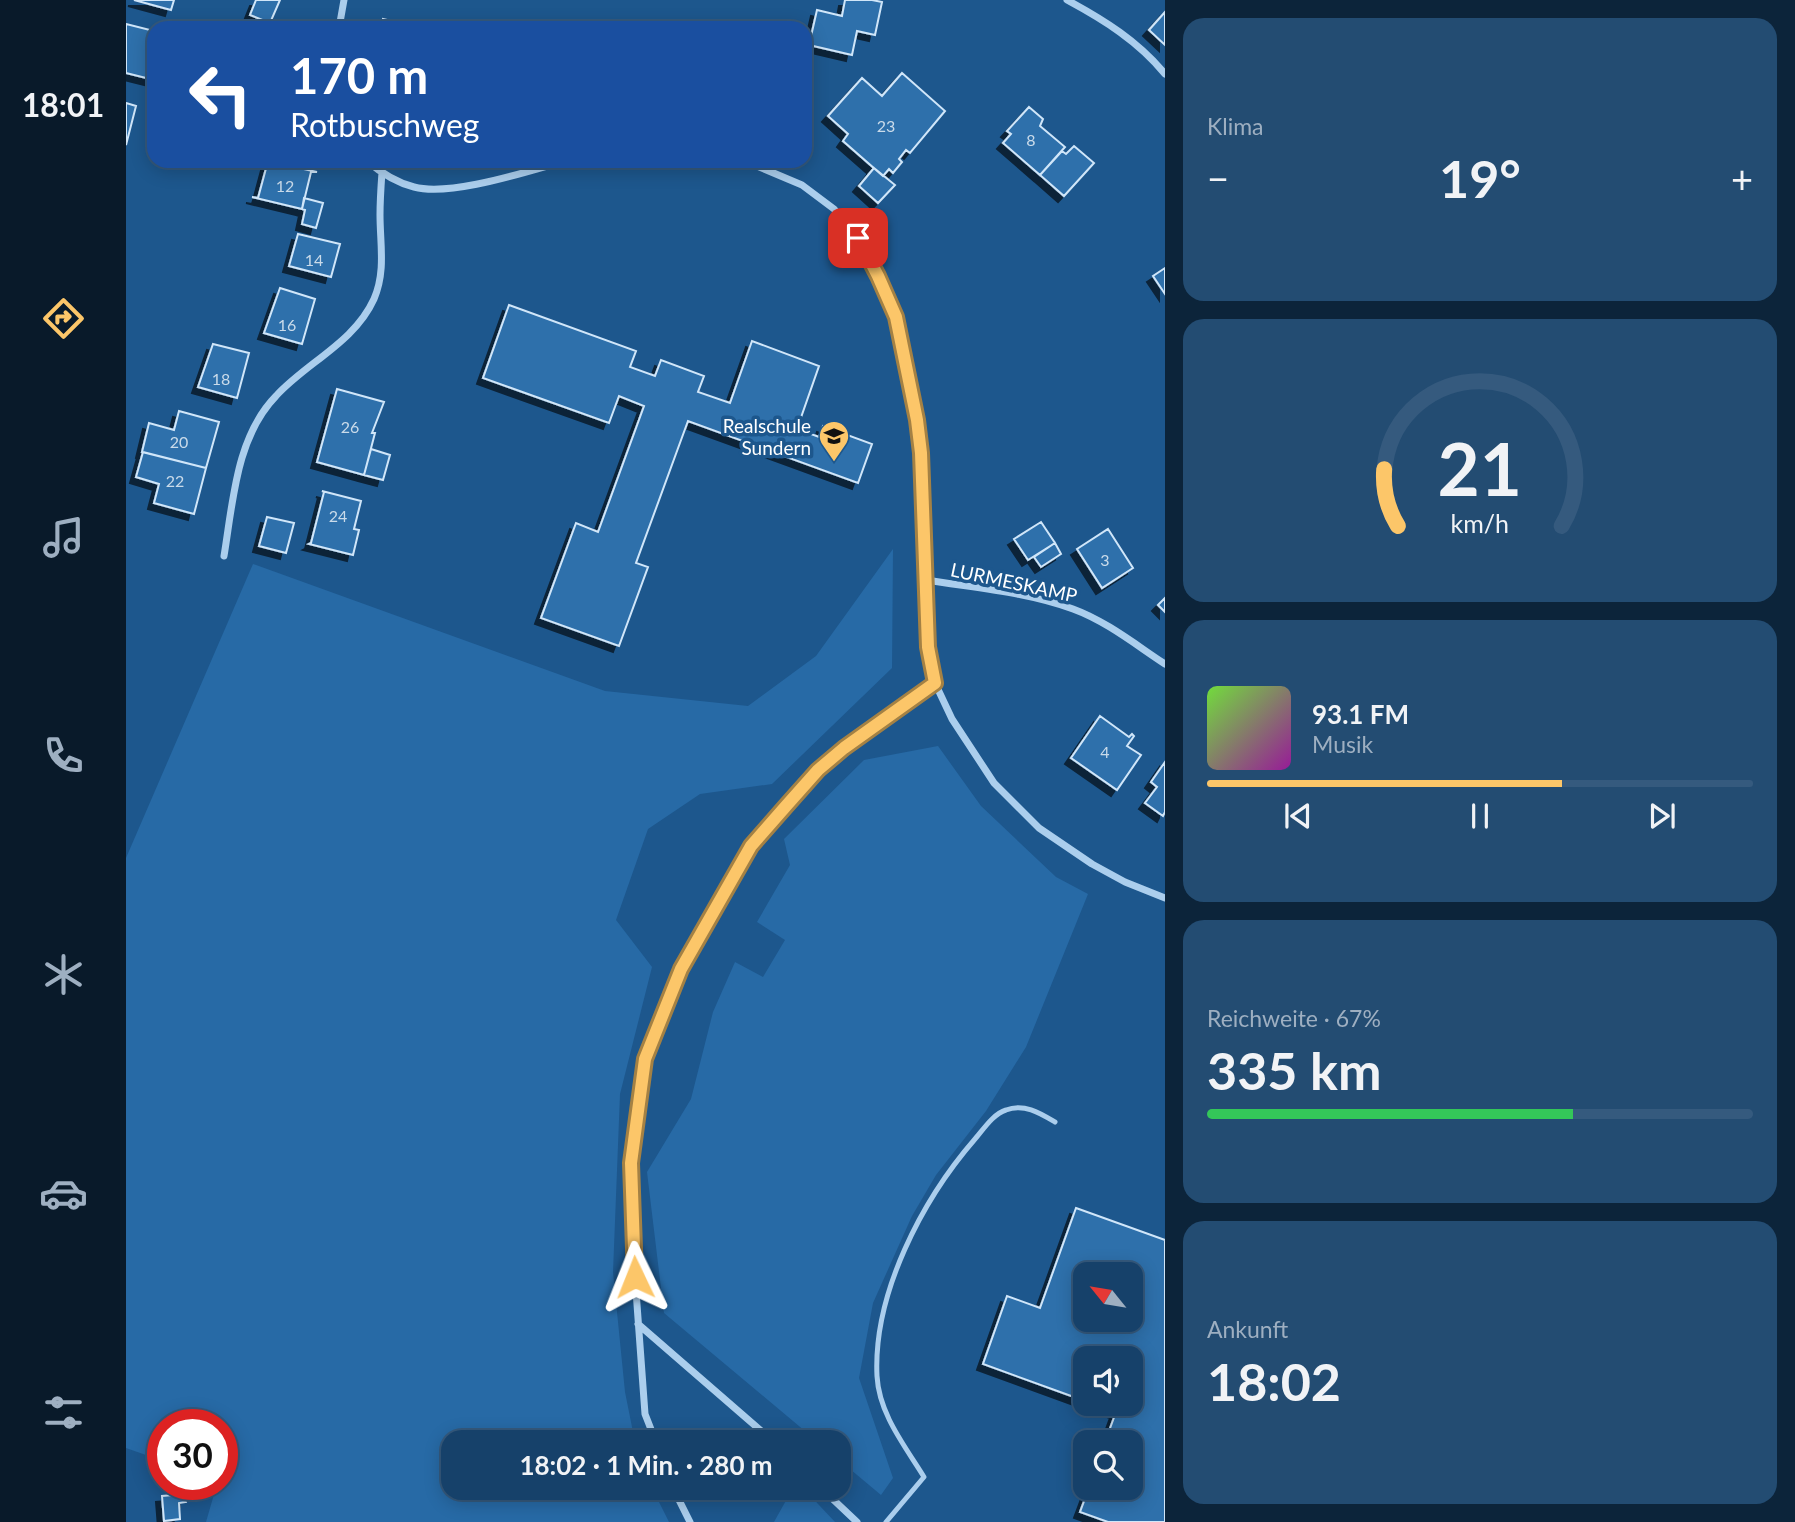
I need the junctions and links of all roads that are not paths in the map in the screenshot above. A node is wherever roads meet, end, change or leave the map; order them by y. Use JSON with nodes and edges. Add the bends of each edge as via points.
{"nodes":[{"id":1,"x":344,"y":0,"type":"edge"},
{"id":2,"x":1067,"y":0,"type":"edge"},
{"id":3,"x":340,"y":21,"type":"edge"},
{"id":4,"x":1165,"y":74,"type":"edge"},
{"id":5,"x":376,"y":168,"type":"edge"},
{"id":6,"x":542,"y":168,"type":"edge"},
{"id":7,"x":762,"y":168,"type":"edge"},
{"id":8,"x":382,"y":172,"type":"junction"},
{"id":9,"x":224,"y":556,"type":"dead end"},
{"id":10,"x":926,"y":580,"type":"junction"},
{"id":11,"x":1165,"y":664,"type":"edge"},
{"id":12,"x":935,"y":683,"type":"junction"},
{"id":13,"x":1165,"y":898,"type":"edge"},
{"id":14,"x":1055,"y":1122,"type":"dead end"},
{"id":15,"x":637,"y":1323,"type":"junction"},
{"id":16,"x":651,"y":1430,"type":"edge"},
{"id":17,"x":761,"y":1430,"type":"edge"},
{"id":18,"x":679,"y":1500,"type":"edge"},
{"id":19,"x":834,"y":1500,"type":"edge"},
{"id":20,"x":690,"y":1522,"type":"edge"},
{"id":21,"x":857,"y":1522,"type":"edge"},
{"id":22,"x":886,"y":1522,"type":"edge"}],
"edges":[{"from":1,"to":3,"type":"street"},
{"from":2,"to":4,"type":"street","via":[[1118,30]]},
{"from":5,"to":8,"type":"street"},
{"from":6,"to":8,"type":"street","via":[[442,189],[415,187]]},
{"from":7,"to":10,"type":"street","via":[[802,185],[834,209],[858,238],[889,299],[917,420]]},
{"from":8,"to":9,"type":"street","via":[[382,262],[373,302],[352,332],[274,397],[257,422],[238,476]]},
{"from":10,"to":11,"type":"street","name":"LURMESKAMP","via":[[1074,610]]},
{"from":10,"to":12,"type":"street","via":[[928,647]]},
{"from":12,"to":13,"type":"street","via":[[976,758],[1011,803],[1083,859]]},
{"from":12,"to":15,"type":"street","via":[[844,748],[786,806],[751,846],[681,969],[645,1059],[631,1163]]},
{"from":14,"to":22,"type":"lane","via":[[1021,1108],[1005,1110],[991,1120],[918,1222],[887,1299],[877,1378],[887,1417],[924,1477]]},
{"from":15,"to":16,"type":"street","via":[[645,1414]]},
{"from":15,"to":17,"type":"street"},
{"from":18,"to":20,"type":"street"},
{"from":19,"to":21,"type":"street"}]}
